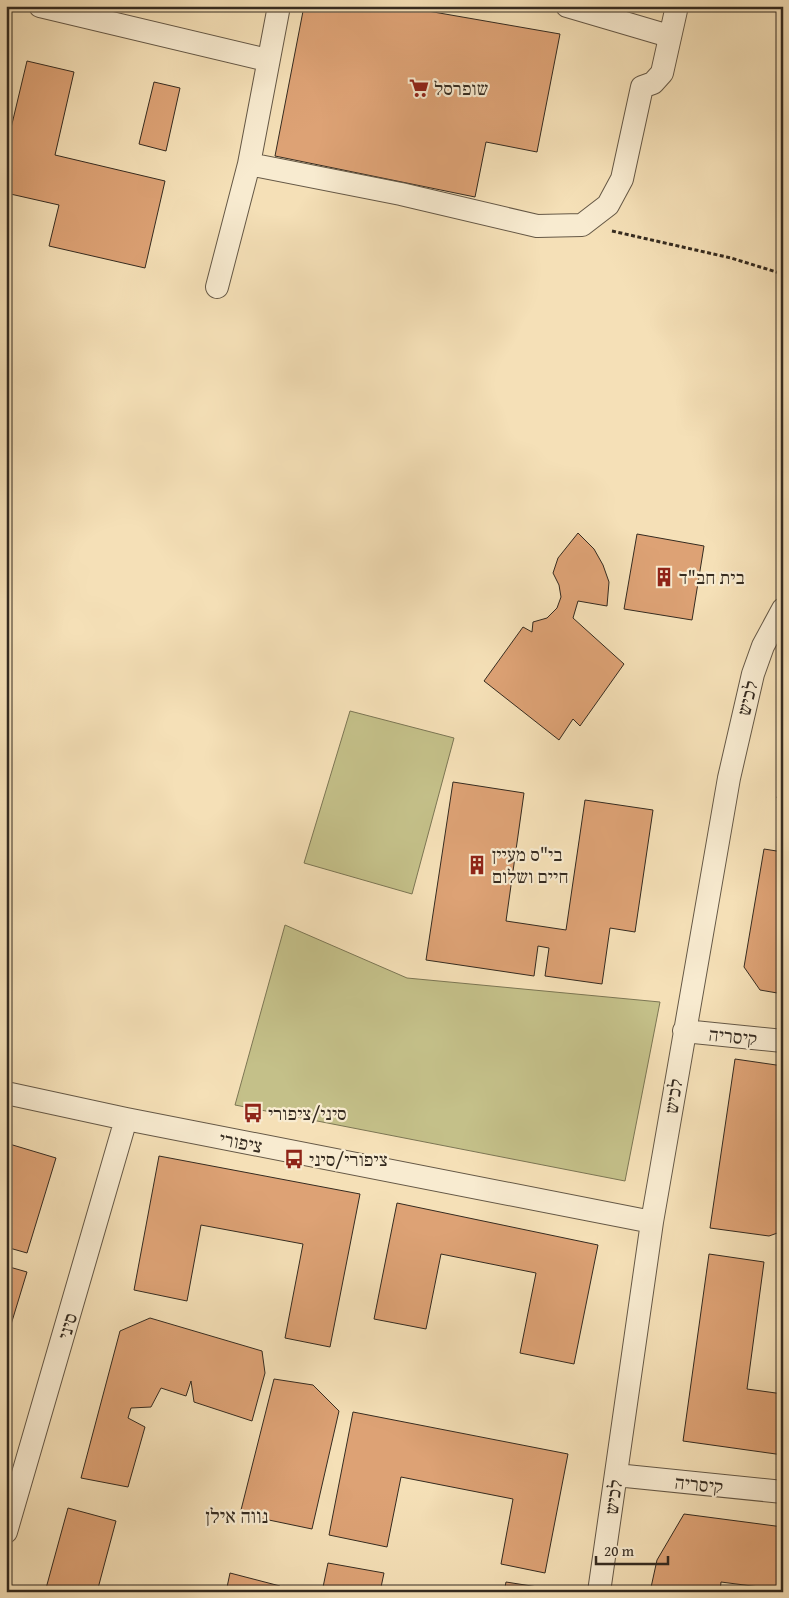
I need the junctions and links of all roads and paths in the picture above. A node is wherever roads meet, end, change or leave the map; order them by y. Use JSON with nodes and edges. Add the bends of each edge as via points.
{"nodes":[{"id":1,"x":40,"y":6,"type":"edge"},
{"id":2,"x":279,"y":6,"type":"edge"},
{"id":3,"x":567,"y":6,"type":"edge"},
{"id":4,"x":677,"y":6,"type":"edge"},
{"id":5,"x":83,"y":12,"type":"edge"},
{"id":6,"x":669,"y":36,"type":"junction"},
{"id":7,"x":267,"y":60,"type":"junction"},
{"id":8,"x":249,"y":164,"type":"junction"},
{"id":9,"x":582,"y":225,"type":"junction"},
{"id":10,"x":783,"y":274,"type":"edge"},
{"id":11,"x":217,"y":287,"type":"dead end"},
{"id":12,"x":783,"y":609,"type":"edge"},
{"id":13,"x":684,"y":1030,"type":"junction"},
{"id":14,"x":783,"y":1041,"type":"edge"},
{"id":15,"x":6,"y":1092,"type":"edge"},
{"id":16,"x":126,"y":1119,"type":"junction"},
{"id":17,"x":652,"y":1222,"type":"junction"},
{"id":18,"x":616,"y":1475,"type":"junction"},
{"id":19,"x":783,"y":1492,"type":"edge"},
{"id":20,"x":6,"y":1532,"type":"edge"},
{"id":21,"x":599,"y":1592,"type":"edge"}],
"edges":[{"from":1,"to":5,"type":"street"},
{"from":2,"to":7,"type":"street"},
{"from":3,"to":6,"type":"street"},
{"from":4,"to":6,"type":"street"},
{"from":5,"to":7,"type":"street"},
{"from":6,"to":9,"type":"street","via":[[662,73],[653,83],[642,87],[622,179],[608,205]]},
{"from":7,"to":8,"type":"street"},
{"from":8,"to":9,"type":"street","via":[[401,194],[537,226]]},
{"from":8,"to":11,"type":"street"},
{"from":9,"to":10,"type":"path","via":[[731,258]]},
{"from":12,"to":13,"type":"street","name":"לכיש","via":[[762,646],[744,708]]},
{"from":13,"to":14,"type":"street","name":"קיסריה"},
{"from":13,"to":17,"type":"street","name":"לכיש"},
{"from":15,"to":16,"type":"street","name":"ציפורי"},
{"from":16,"to":17,"type":"street","name":"ציפורי"},
{"from":16,"to":20,"type":"street","name":"סיני"},
{"from":17,"to":18,"type":"street","name":"לכיש"},
{"from":18,"to":19,"type":"street","name":"קיסריה"},
{"from":18,"to":21,"type":"street","name":"לכיש"}]}
